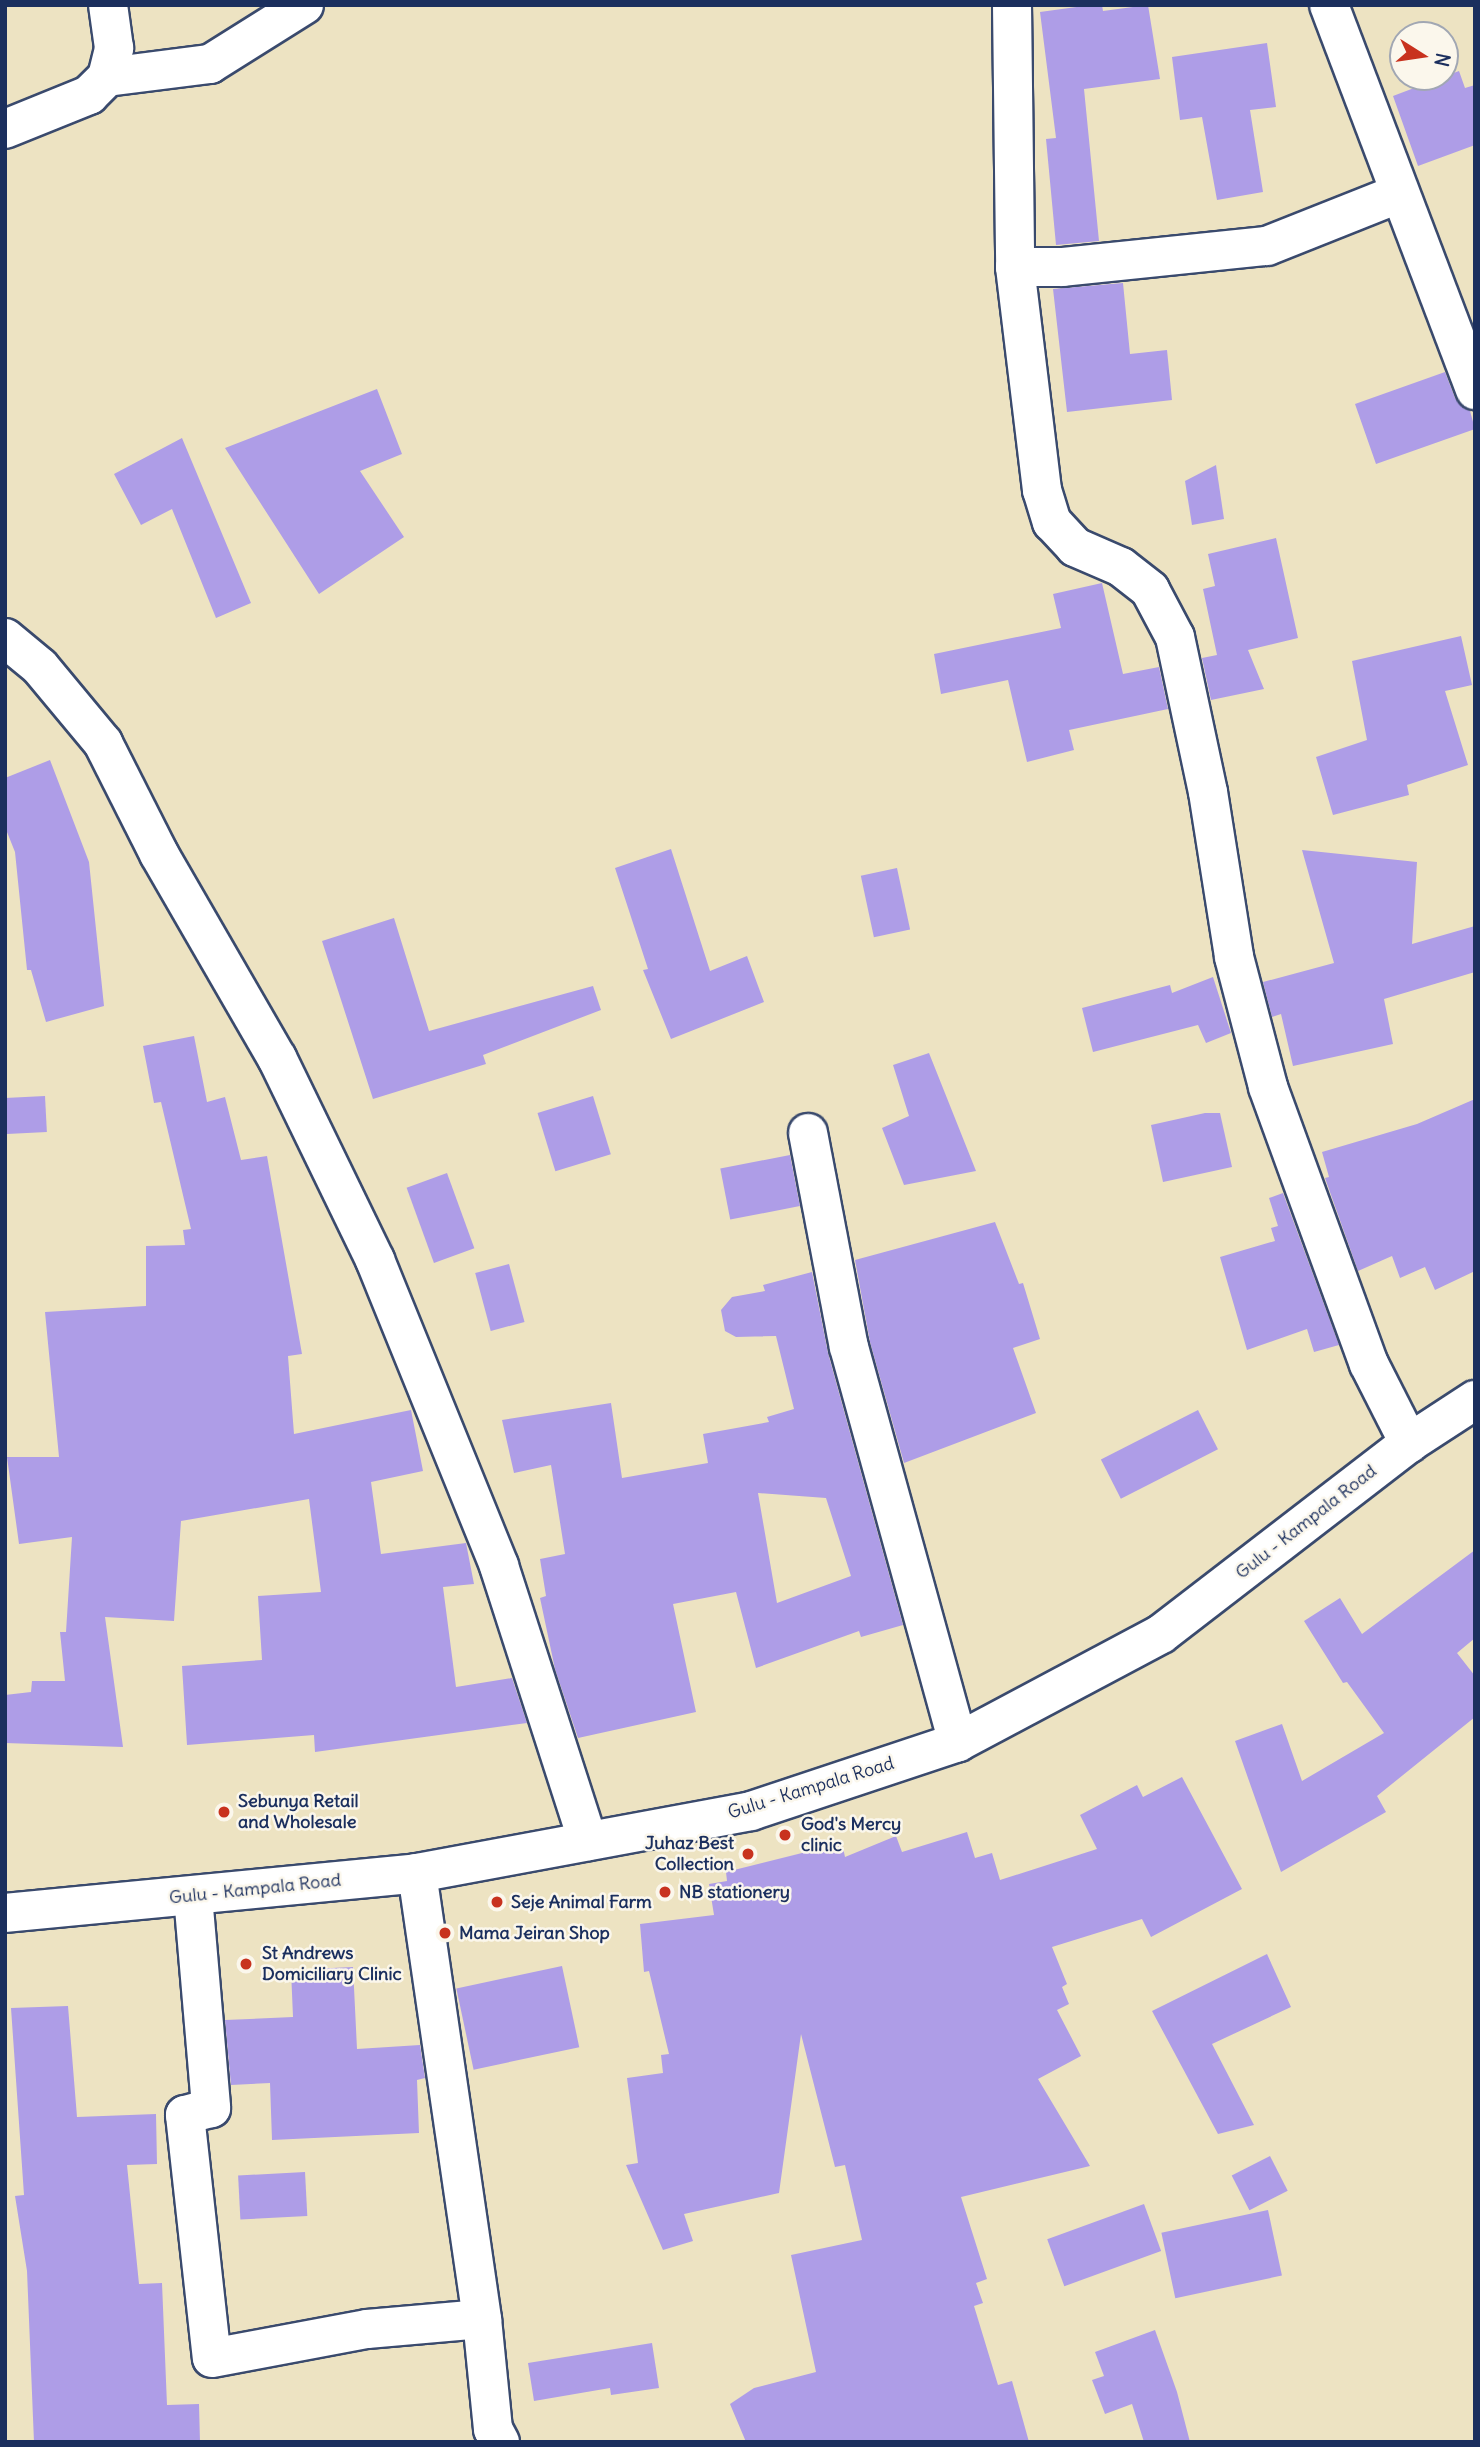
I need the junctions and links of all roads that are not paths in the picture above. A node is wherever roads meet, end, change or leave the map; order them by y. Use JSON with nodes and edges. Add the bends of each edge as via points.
{"nodes":[{"id":1,"x":108,"y":5,"type":"edge"},
{"id":2,"x":304,"y":5,"type":"edge"},
{"id":3,"x":1012,"y":5,"type":"edge"},
{"id":4,"x":1329,"y":5,"type":"edge"},
{"id":5,"x":107,"y":77,"type":"junction"},
{"id":6,"x":5,"y":129,"type":"edge"},
{"id":7,"x":1398,"y":194,"type":"junction"},
{"id":8,"x":1015,"y":267,"type":"junction"},
{"id":9,"x":1475,"y":390,"type":"edge"},
{"id":10,"x":5,"y":638,"type":"edge"},
{"id":11,"x":808,"y":1133,"type":"dead end"},
{"id":12,"x":1475,"y":1400,"type":"edge"},
{"id":13,"x":1409,"y":1443,"type":"junction"},
{"id":14,"x":958,"y":1742,"type":"junction"},
{"id":15,"x":588,"y":1841,"type":"junction"},
{"id":16,"x":417,"y":1873,"type":"junction"},
{"id":17,"x":193,"y":1896,"type":"junction"},
{"id":18,"x":5,"y":1913,"type":"edge"},
{"id":19,"x":482,"y":2319,"type":"junction"},
{"id":20,"x":500,"y":2442,"type":"edge"}],
"edges":[{"from":1,"to":5,"type":"street","via":[[114,48]]},
{"from":2,"to":5,"type":"street","via":[[210,64]]},
{"from":3,"to":8,"type":"street"},
{"from":4,"to":7,"type":"street"},
{"from":5,"to":6,"type":"street","via":[[89,95]]},
{"from":7,"to":8,"type":"street","via":[[1267,246],[1063,267]]},
{"from":7,"to":9,"type":"street"},
{"from":8,"to":13,"type":"street","via":[[1040,477],[1052,522],[1075,547],[1121,567],[1150,590],[1175,637],[1208,792],[1234,957],[1268,1087],[1369,1364]]},
{"from":10,"to":15,"type":"street","via":[[40,667],[103,743],[159,854],[277,1058],[374,1260],[499,1566]]},
{"from":11,"to":14,"type":"street","via":[[849,1347]]},
{"from":12,"to":13,"type":"street","name":"Gulu - Kampala Road"},
{"from":13,"to":14,"type":"street","name":"Gulu - Kampala Road","via":[[1161,1634]]},
{"from":14,"to":15,"type":"street","name":"Gulu - Kampala Road","via":[[751,1811]]},
{"from":15,"to":16,"type":"street","name":"Gulu - Kampala Road"},
{"from":16,"to":17,"type":"street","name":"Gulu - Kampala Road"},
{"from":16,"to":19,"type":"street"},
{"from":17,"to":18,"type":"street","name":"Gulu - Kampala Road"},
{"from":17,"to":19,"type":"street","via":[[211,2108],[185,2115],[212,2358],[367,2329]]},
{"from":19,"to":20,"type":"street","via":[[493,2430]]}]}
